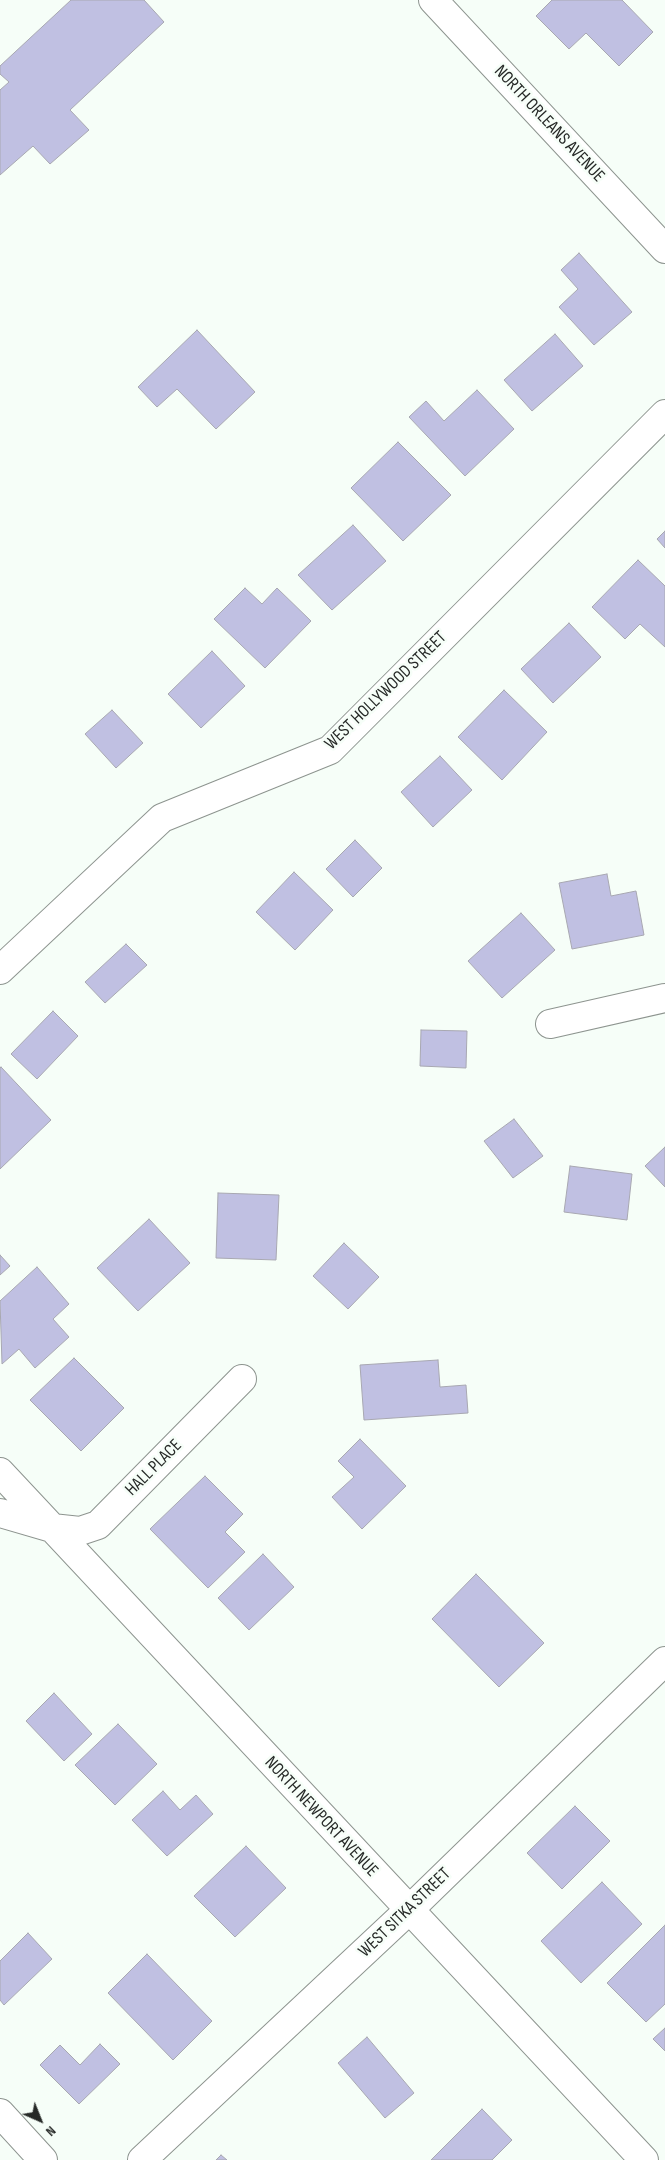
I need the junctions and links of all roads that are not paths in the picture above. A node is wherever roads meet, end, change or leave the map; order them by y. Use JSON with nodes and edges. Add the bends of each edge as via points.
{"nodes":[{"id":1,"x":433,"y":0,"type":"edge"},
{"id":2,"x":665,"y":249,"type":"edge"},
{"id":3,"x":665,"y":414,"type":"edge"},
{"id":4,"x":0,"y":970,"type":"edge"},
{"id":5,"x":665,"y":998,"type":"edge"},
{"id":6,"x":550,"y":1024,"type":"dead end"},
{"id":7,"x":242,"y":1379,"type":"dead end"},
{"id":8,"x":0,"y":1472,"type":"edge"},
{"id":9,"x":0,"y":1513,"type":"edge"},
{"id":10,"x":52,"y":1528,"type":"junction"},
{"id":11,"x":665,"y":1661,"type":"edge"},
{"id":12,"x":408,"y":1910,"type":"junction"},
{"id":13,"x":0,"y":2113,"type":"edge"},
{"id":14,"x":43,"y":2160,"type":"edge"},
{"id":15,"x":142,"y":2160,"type":"edge"},
{"id":16,"x":644,"y":2160,"type":"edge"}],
"edges":[{"from":1,"to":2,"type":"street","name":"NORTH ORLEANS AVENUE"},
{"from":3,"to":4,"type":"street","name":"WEST HOLLYWOOD STREET","via":[[330,750],[162,818]]},
{"from":5,"to":6,"type":"street"},
{"from":7,"to":10,"type":"street","name":"HALL PLACE","via":[[98,1525],[80,1531]]},
{"from":8,"to":10,"type":"street","name":"NORTH NEWPORT AVENUE"},
{"from":9,"to":10,"type":"street","name":"HALL PLACE"},
{"from":10,"to":12,"type":"street","name":"NORTH NEWPORT AVENUE"},
{"from":11,"to":12,"type":"street","name":"WEST SITKA STREET"},
{"from":12,"to":15,"type":"street","name":"WEST SITKA STREET"},
{"from":12,"to":16,"type":"street","name":"NORTH NEWPORT AVENUE"},
{"from":13,"to":14,"type":"street"}]}
